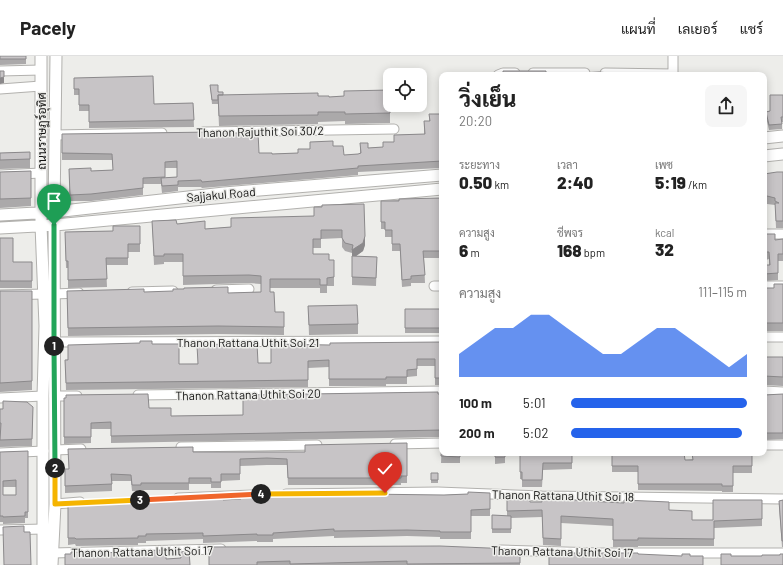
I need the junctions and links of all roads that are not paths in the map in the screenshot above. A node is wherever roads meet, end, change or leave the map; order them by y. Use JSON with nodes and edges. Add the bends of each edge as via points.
{"nodes":[{"id":1,"x":41,"y":56,"type":"edge"},
{"id":2,"x":56,"y":56,"type":"edge"},
{"id":3,"x":673,"y":56,"type":"edge"},
{"id":4,"x":41,"y":70,"type":"junction"},
{"id":5,"x":0,"y":71,"type":"edge"},
{"id":6,"x":673,"y":72,"type":"edge"},
{"id":7,"x":41,"y":86,"type":"junction"},
{"id":8,"x":0,"y":89,"type":"edge"},
{"id":9,"x":394,"y":129,"type":"dead end"},
{"id":10,"x":168,"y":132,"type":"edge"},
{"id":11,"x":192,"y":132,"type":"edge"},
{"id":12,"x":55,"y":135,"type":"junction"},
{"id":13,"x":783,"y":136,"type":"edge"},
{"id":14,"x":767,"y":138,"type":"edge"},
{"id":15,"x":783,"y":154,"type":"edge"},
{"id":16,"x":767,"y":156,"type":"edge"},
{"id":17,"x":41,"y":174,"type":"junction"},
{"id":18,"x":0,"y":175,"type":"edge"},
{"id":19,"x":439,"y":175,"type":"edge"},
{"id":20,"x":439,"y":189,"type":"edge"},
{"id":21,"x":42,"y":212,"type":"junction"},
{"id":22,"x":54,"y":212,"type":"junction"},
{"id":23,"x":0,"y":215,"type":"edge"},
{"id":24,"x":41,"y":225,"type":"junction"},
{"id":25,"x":54,"y":225,"type":"junction"},
{"id":26,"x":0,"y":228,"type":"edge"},
{"id":27,"x":767,"y":234,"type":"edge"},
{"id":28,"x":783,"y":234,"type":"edge"},
{"id":29,"x":767,"y":286,"type":"edge"},
{"id":30,"x":783,"y":286,"type":"edge"},
{"id":31,"x":249,"y":289,"type":"dead end"},
{"id":32,"x":207,"y":290,"type":"edge"},
{"id":33,"x":184,"y":291,"type":"edge"},
{"id":34,"x":123,"y":292,"type":"edge"},
{"id":35,"x":85,"y":293,"type":"edge"},
{"id":36,"x":49,"y":294,"type":"junction"},
{"id":37,"x":0,"y":295,"type":"edge"},
{"id":38,"x":767,"y":337,"type":"edge"},
{"id":39,"x":783,"y":337,"type":"edge"},
{"id":40,"x":439,"y":340,"type":"edge"},
{"id":41,"x":54,"y":342,"type":"junction"},
{"id":42,"x":767,"y":391,"type":"edge"},
{"id":43,"x":439,"y":392,"type":"edge"},
{"id":44,"x":783,"y":392,"type":"edge"},
{"id":45,"x":131,"y":395,"type":"edge"},
{"id":46,"x":49,"y":396,"type":"junction"},
{"id":47,"x":85,"y":396,"type":"edge"},
{"id":48,"x":0,"y":398,"type":"edge"},
{"id":49,"x":439,"y":443,"type":"edge"},
{"id":50,"x":389,"y":444,"type":"edge"},
{"id":51,"x":328,"y":445,"type":"edge"},
{"id":52,"x":767,"y":445,"type":"edge"},
{"id":53,"x":783,"y":445,"type":"edge"},
{"id":54,"x":172,"y":448,"type":"edge"},
{"id":55,"x":94,"y":449,"type":"edge"},
{"id":56,"x":49,"y":450,"type":"junction"},
{"id":57,"x":0,"y":453,"type":"edge"},
{"id":58,"x":264,"y":494,"type":"edge"},
{"id":59,"x":280,"y":494,"type":"edge"},
{"id":60,"x":171,"y":498,"type":"edge"},
{"id":61,"x":783,"y":500,"type":"edge"},
{"id":62,"x":86,"y":502,"type":"edge"},
{"id":63,"x":55,"y":504,"type":"junction"},
{"id":64,"x":44,"y":529,"type":"junction"},
{"id":65,"x":0,"y":530,"type":"edge"},
{"id":66,"x":230,"y":548,"type":"edge"},
{"id":67,"x":488,"y":549,"type":"edge"},
{"id":68,"x":52,"y":553,"type":"junction"},
{"id":69,"x":783,"y":553,"type":"edge"},
{"id":70,"x":43,"y":565,"type":"edge"},
{"id":71,"x":52,"y":565,"type":"edge"}],
"edges":[{"from":1,"to":4,"type":"street","name":"ถนนราษฏร์อุทิศ"},
{"from":2,"to":12,"type":"street","name":"ถนนราษฏร์อุทิศ"},
{"from":3,"to":6,"type":"street"},
{"from":4,"to":5,"type":"street"},
{"from":4,"to":7,"type":"street","name":"ถนนราษฏร์อุทิศ"},
{"from":7,"to":8,"type":"street"},
{"from":7,"to":17,"type":"street","name":"ถนนราษฏร์อุทิศ"},
{"from":9,"to":11,"type":"street","name":"Thanon Rajuthit Soi 30/2"},
{"from":10,"to":12,"type":"street"},
{"from":12,"to":22,"type":"street","name":"ถนนราษฏร์อุทิศ"},
{"from":13,"to":14,"type":"street"},
{"from":15,"to":16,"type":"street"},
{"from":17,"to":18,"type":"street"},
{"from":17,"to":21,"type":"street","name":"ถนนราษฏร์อุทิศ"},
{"from":19,"to":22,"type":"street","name":"Sajjakul Road","via":[[224,193]]},
{"from":20,"to":25,"type":"street","name":"Sajjakul Road"},
{"from":21,"to":22,"type":"street","name":"Sajjakul Road"},
{"from":21,"to":23,"type":"street","name":"Sajjakul Road"},
{"from":21,"to":24,"type":"street","name":"ถนนราษฏร์อุทิศ"},
{"from":22,"to":25,"type":"street","name":"ถนนราษฏร์อุทิศ"},
{"from":24,"to":25,"type":"street","name":"Sajjakul Road"},
{"from":24,"to":26,"type":"street","name":"Sajjakul Road"},
{"from":24,"to":36,"type":"street","name":"ถนนราษฏร์อุทิศ"},
{"from":25,"to":36,"type":"street","name":"ถนนราษฏร์อุทิศ"},
{"from":27,"to":28,"type":"street"},
{"from":29,"to":30,"type":"street"},
{"from":31,"to":32,"type":"street"},
{"from":33,"to":34,"type":"street"},
{"from":35,"to":36,"type":"street"},
{"from":36,"to":37,"type":"street"},
{"from":36,"to":41,"type":"street","name":"ถนนราษฏร์อุทิศ"},
{"from":36,"to":46,"type":"street","name":"ถนนราษฏร์อุทิศ"},
{"from":38,"to":39,"type":"street"},
{"from":40,"to":41,"type":"street","name":"Thanon Rattana Uthit Soi 21"},
{"from":41,"to":46,"type":"street","name":"ถนนราษฏร์อุทิศ"},
{"from":42,"to":44,"type":"street"},
{"from":43,"to":45,"type":"street","name":"Thanon Rattana Uthit Soi 20"},
{"from":46,"to":47,"type":"street"},
{"from":46,"to":48,"type":"street"},
{"from":46,"to":56,"type":"street","name":"ถนนราษฏร์อุทิศ"},
{"from":49,"to":50,"type":"street"},
{"from":51,"to":54,"type":"street"},
{"from":52,"to":53,"type":"street"},
{"from":55,"to":56,"type":"street"},
{"from":56,"to":57,"type":"street"},
{"from":56,"to":63,"type":"street","name":"ถนนราษฏร์อุทิศ"},
{"from":56,"to":64,"type":"street","name":"ถนนราษฏร์อุทิศ"},
{"from":58,"to":60,"type":"street"},
{"from":59,"to":61,"type":"street","name":"Thanon Rattana Uthit Soi 18","via":[[438,492]]},
{"from":62,"to":63,"type":"street"},
{"from":63,"to":68,"type":"street","name":"ถนนราษฏร์อุทิศ"},
{"from":64,"to":65,"type":"street"},
{"from":64,"to":70,"type":"street","name":"ถนนราษฏร์อุทิศ"},
{"from":66,"to":68,"type":"street","name":"Thanon Rattana Uthit Soi 17"},
{"from":67,"to":69,"type":"street","name":"Thanon Rattana Uthit Soi 17","via":[[598,553]]},
{"from":68,"to":71,"type":"street","name":"ถนนราษฏร์อุทิศ"}]}
